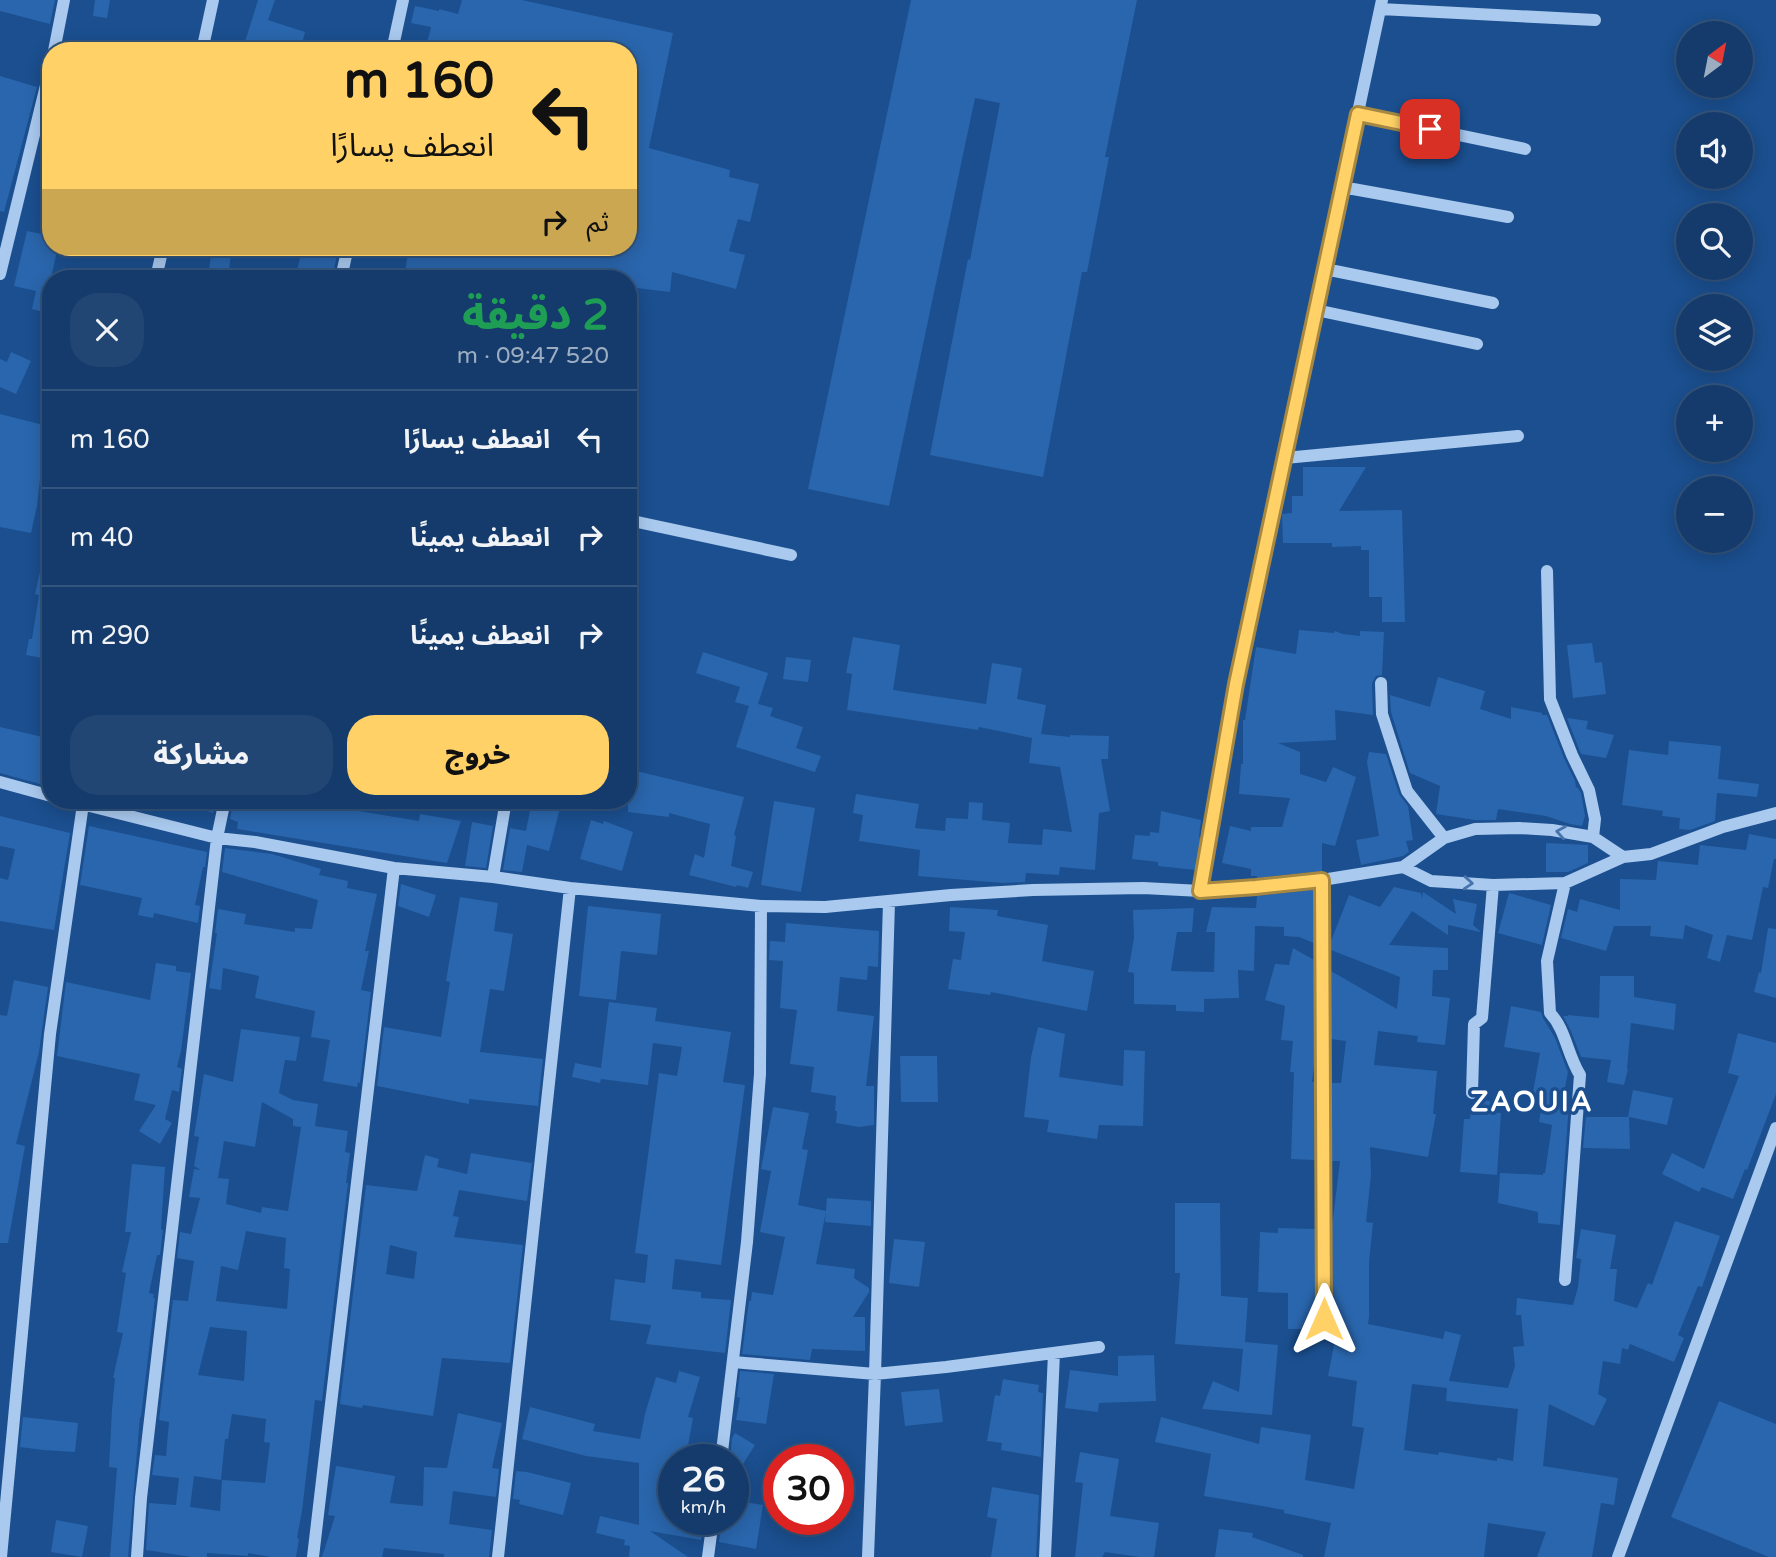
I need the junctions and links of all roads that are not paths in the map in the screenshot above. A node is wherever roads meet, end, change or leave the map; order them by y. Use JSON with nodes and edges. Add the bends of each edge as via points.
{"nodes":[{"id":1,"x":64,"y":0,"type":"edge"},
{"id":2,"x":212,"y":0,"type":"edge"},
{"id":3,"x":403,"y":0,"type":"edge"},
{"id":4,"x":1381,"y":4,"type":"edge"},
{"id":5,"x":1595,"y":20,"type":"dead end"},
{"id":6,"x":56,"y":42,"type":"edge"},
{"id":7,"x":204,"y":42,"type":"edge"},
{"id":8,"x":393,"y":42,"type":"edge"},
{"id":9,"x":42,"y":102,"type":"edge"},
{"id":10,"x":1358,"y":114,"type":"junction"},
{"id":11,"x":1525,"y":149,"type":"dead end"},
{"id":12,"x":1342,"y":187,"type":"junction"},
{"id":13,"x":1508,"y":217,"type":"dead end"},
{"id":14,"x":1325,"y":269,"type":"junction"},
{"id":15,"x":0,"y":274,"type":"edge"},
{"id":16,"x":1493,"y":303,"type":"dead end"},
{"id":17,"x":1316,"y":310,"type":"junction"},
{"id":18,"x":1477,"y":344,"type":"dead end"},
{"id":19,"x":1518,"y":436,"type":"dead end"},
{"id":20,"x":1284,"y":458,"type":"junction"},
{"id":21,"x":637,"y":522,"type":"edge"},
{"id":22,"x":791,"y":555,"type":"dead end"},
{"id":23,"x":1547,"y":571,"type":"dead end"},
{"id":24,"x":1381,"y":683,"type":"dead end"},
{"id":25,"x":0,"y":782,"type":"edge"},
{"id":26,"x":42,"y":794,"type":"edge"},
{"id":27,"x":82,"y":809,"type":"edge"},
{"id":28,"x":103,"y":809,"type":"edge"},
{"id":29,"x":223,"y":809,"type":"edge"},
{"id":30,"x":505,"y":809,"type":"edge"},
{"id":31,"x":1776,"y":813,"type":"edge"},
{"id":32,"x":1592,"y":837,"type":"junction"},
{"id":33,"x":217,"y":838,"type":"junction"},
{"id":34,"x":1444,"y":838,"type":"junction"},
{"id":35,"x":1623,"y":857,"type":"junction"},
{"id":36,"x":1403,"y":867,"type":"junction"},
{"id":37,"x":394,"y":868,"type":"junction"},
{"id":38,"x":494,"y":877,"type":"junction"},
{"id":39,"x":1322,"y":880,"type":"junction"},
{"id":40,"x":1565,"y":883,"type":"junction"},
{"id":41,"x":1493,"y":885,"type":"junction"},
{"id":42,"x":570,"y":888,"type":"junction"},
{"id":43,"x":1200,"y":891,"type":"junction"},
{"id":44,"x":889,"y":902,"type":"junction"},
{"id":45,"x":761,"y":906,"type":"junction"},
{"id":46,"x":1472,"y":1093,"type":"dead end"},
{"id":47,"x":1776,"y":1128,"type":"edge"},
{"id":48,"x":1565,"y":1280,"type":"dead end"},
{"id":49,"x":1324,"y":1319,"type":"dead end"},
{"id":50,"x":1099,"y":1347,"type":"dead end"},
{"id":51,"x":1054,"y":1353,"type":"junction"},
{"id":52,"x":733,"y":1362,"type":"junction"},
{"id":53,"x":876,"y":1374,"type":"junction"},
{"id":54,"x":722,"y":1444,"type":"edge"},
{"id":55,"x":711,"y":1535,"type":"edge"},
{"id":56,"x":1,"y":1557,"type":"edge"},
{"id":57,"x":136,"y":1557,"type":"edge"},
{"id":58,"x":313,"y":1557,"type":"edge"},
{"id":59,"x":498,"y":1557,"type":"edge"},
{"id":60,"x":708,"y":1557,"type":"edge"},
{"id":61,"x":868,"y":1557,"type":"edge"},
{"id":62,"x":1045,"y":1557,"type":"edge"},
{"id":63,"x":1618,"y":1557,"type":"edge"}],
"edges":[{"from":1,"to":6,"type":"street"},
{"from":2,"to":7,"type":"street"},
{"from":3,"to":8,"type":"street"},
{"from":4,"to":5,"type":"street"},
{"from":4,"to":10,"type":"street"},
{"from":9,"to":15,"type":"street"},
{"from":10,"to":11,"type":"street"},
{"from":10,"to":12,"type":"street"},
{"from":12,"to":13,"type":"street"},
{"from":12,"to":14,"type":"street"},
{"from":14,"to":16,"type":"street"},
{"from":14,"to":17,"type":"street"},
{"from":17,"to":18,"type":"street"},
{"from":17,"to":20,"type":"street"},
{"from":19,"to":20,"type":"street"},
{"from":20,"to":43,"type":"street","via":[[1236,684]]},
{"from":21,"to":22,"type":"street"},
{"from":23,"to":32,"type":"street","via":[[1550,699],[1588,790],[1595,819]]},
{"from":24,"to":34,"type":"street","via":[[1382,714],[1407,791]]},
{"from":25,"to":26,"type":"street"},
{"from":27,"to":56,"type":"street","via":[[50,1034]]},
{"from":28,"to":33,"type":"street"},
{"from":29,"to":33,"type":"street"},
{"from":30,"to":38,"type":"street"},
{"from":31,"to":35,"type":"street","via":[[1651,854]]},
{"from":32,"to":34,"type":"street","one_way":true,"via":[[1519,828],[1475,829]]},
{"from":32,"to":35,"type":"street"},
{"from":33,"to":37,"type":"street"},
{"from":33,"to":57,"type":"street"},
{"from":34,"to":36,"type":"street"},
{"from":35,"to":40,"type":"street"},
{"from":36,"to":39,"type":"street"},
{"from":36,"to":41,"type":"street","one_way":true,"via":[[1431,881]]},
{"from":37,"to":38,"type":"street"},
{"from":37,"to":58,"type":"street"},
{"from":38,"to":42,"type":"street"},
{"from":39,"to":43,"type":"street"},
{"from":39,"to":49,"type":"street"},
{"from":40,"to":41,"type":"street"},
{"from":40,"to":48,"type":"street","via":[[1547,961],[1550,1013],[1559,1023],[1580,1075]]},
{"from":41,"to":46,"type":"street","via":[[1482,1018],[1474,1024]]},
{"from":42,"to":45,"type":"street"},
{"from":42,"to":59,"type":"street"},
{"from":43,"to":44,"type":"street","via":[[1033,890]]},
{"from":44,"to":45,"type":"street"},
{"from":44,"to":53,"type":"street"},
{"from":45,"to":52,"type":"street","via":[[760,1074]]},
{"from":47,"to":63,"type":"street"},
{"from":50,"to":51,"type":"street"},
{"from":51,"to":53,"type":"street"},
{"from":51,"to":62,"type":"street"},
{"from":52,"to":53,"type":"street"},
{"from":52,"to":54,"type":"street"},
{"from":53,"to":61,"type":"street"},
{"from":55,"to":60,"type":"street"}]}
